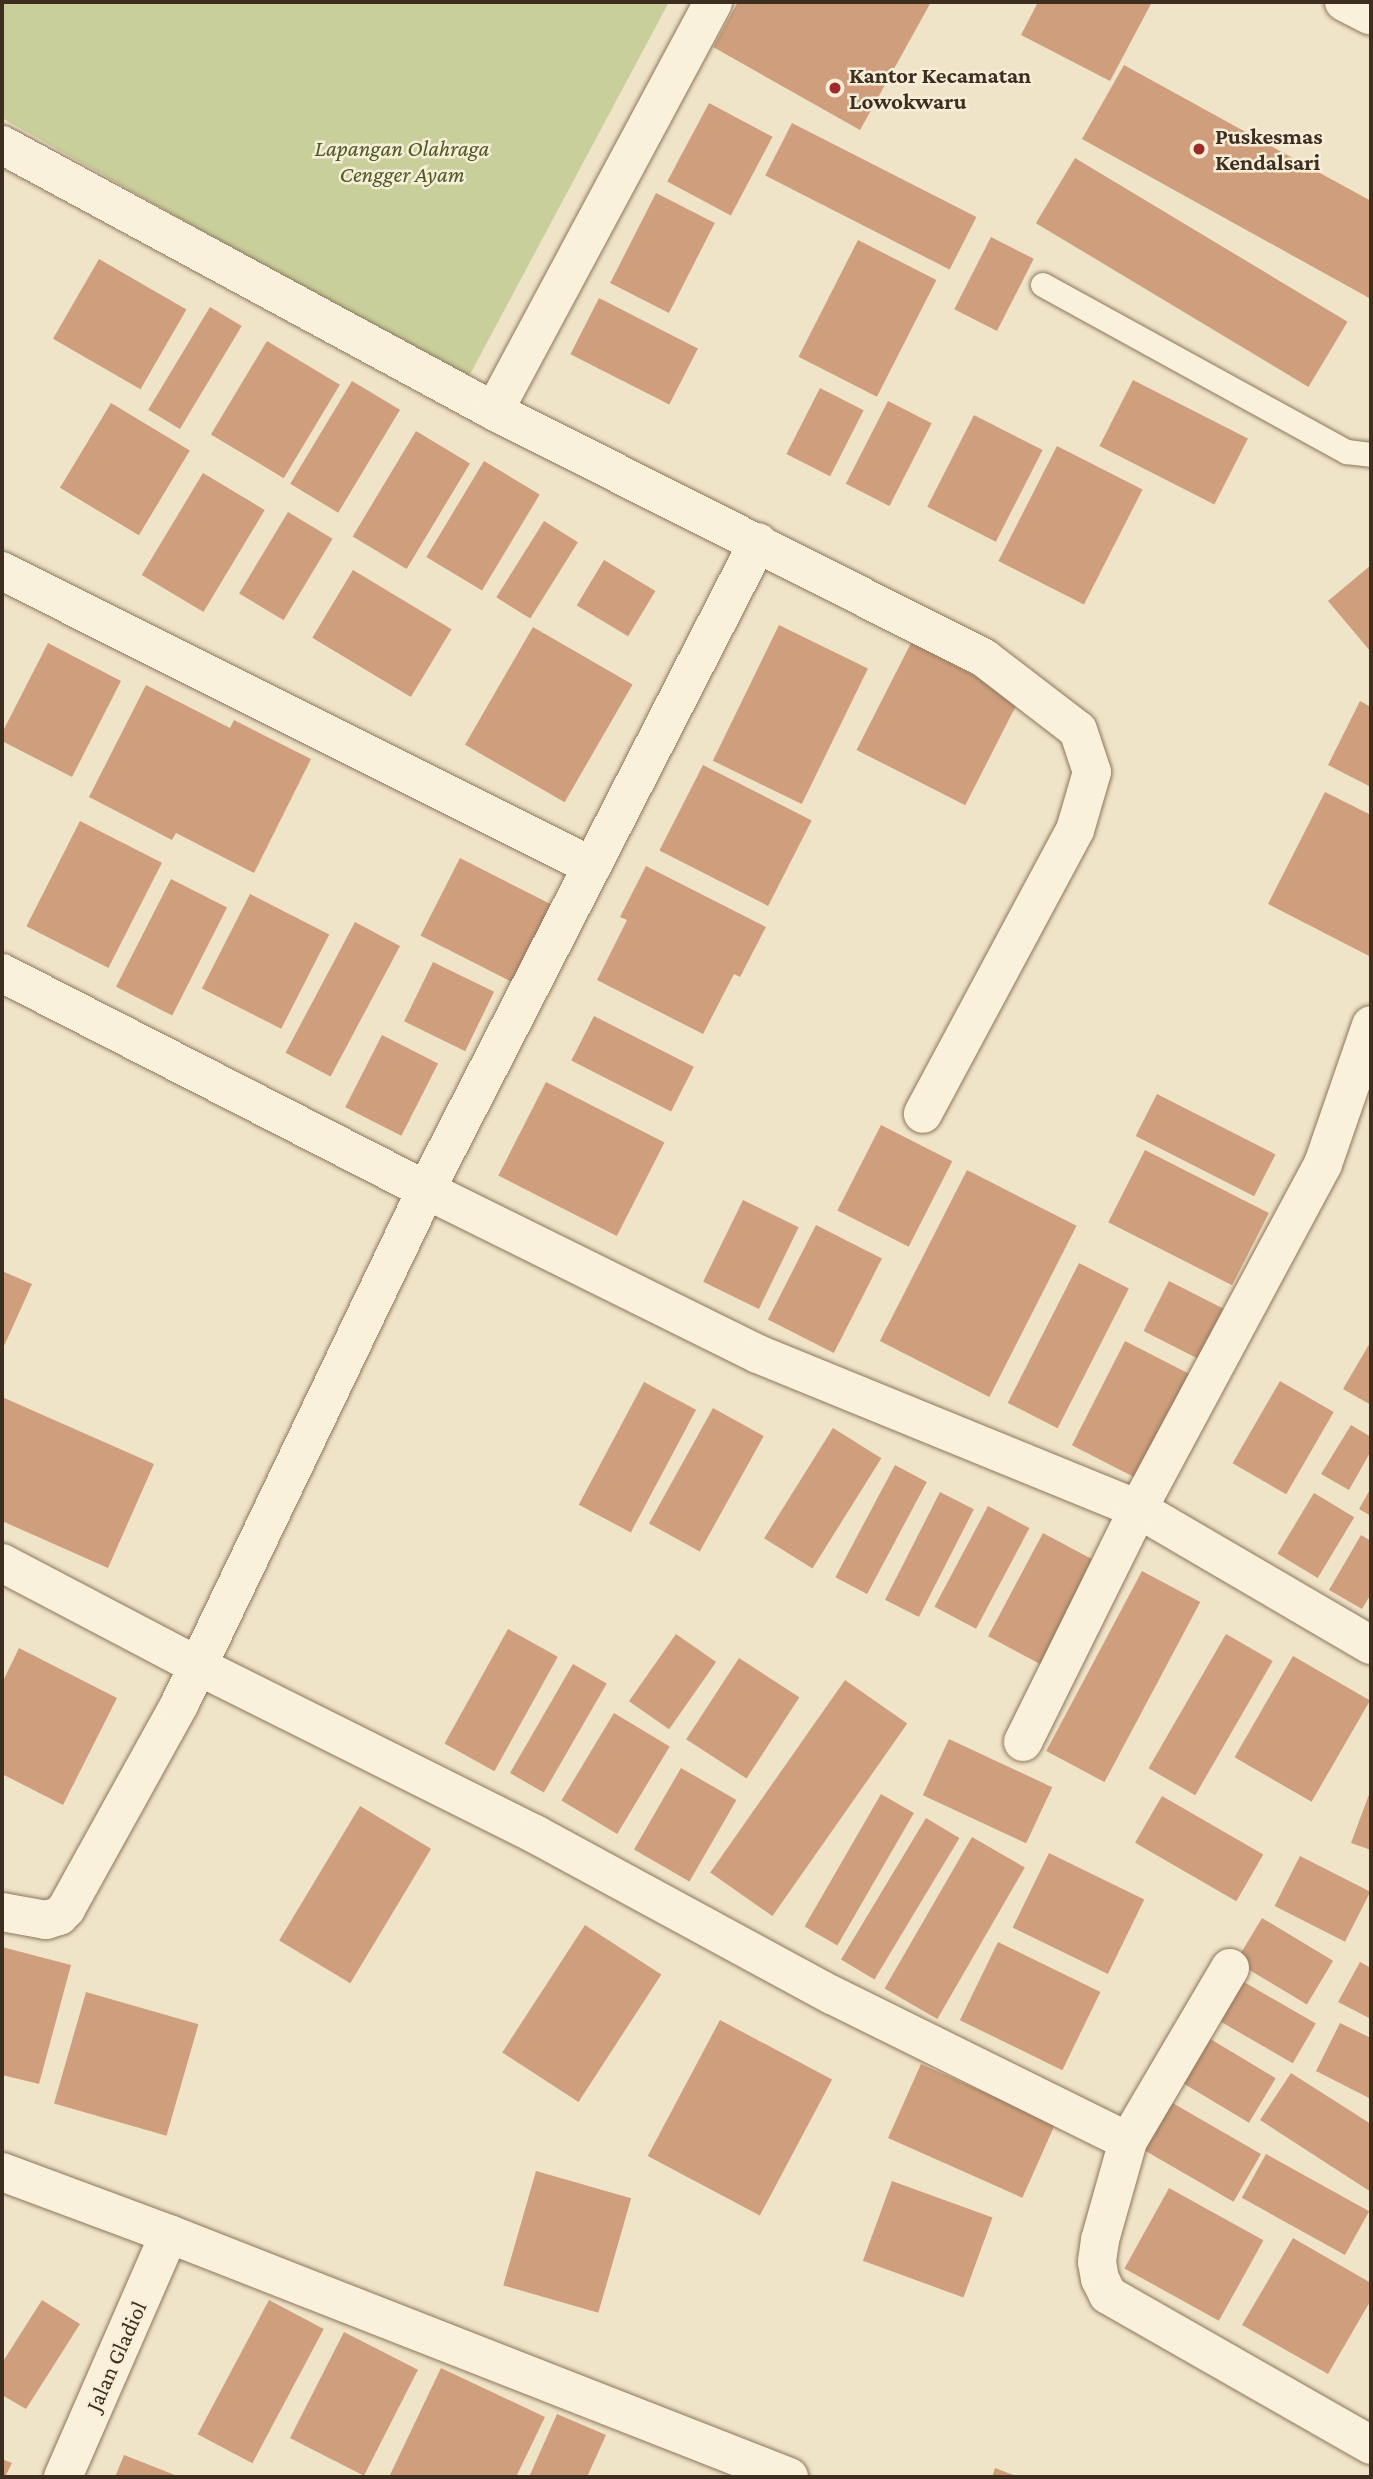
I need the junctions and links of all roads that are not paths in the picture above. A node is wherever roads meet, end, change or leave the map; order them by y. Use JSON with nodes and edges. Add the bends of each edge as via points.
{"nodes":[{"id":1,"x":713,"y":2,"type":"edge"},
{"id":2,"x":1344,"y":2,"type":"edge"},
{"id":3,"x":1371,"y":16,"type":"edge"},
{"id":4,"x":2,"y":145,"type":"edge"},
{"id":5,"x":1044,"y":285,"type":"dead end"},
{"id":6,"x":495,"y":411,"type":"junction"},
{"id":7,"x":1371,"y":455,"type":"edge"},
{"id":8,"x":758,"y":542,"type":"junction"},
{"id":9,"x":2,"y":571,"type":"edge"},
{"id":10,"x":592,"y":866,"type":"junction"},
{"id":11,"x":2,"y":972,"type":"edge"},
{"id":12,"x":1371,"y":1025,"type":"edge"},
{"id":13,"x":923,"y":1114,"type":"dead end"},
{"id":14,"x":425,"y":1191,"type":"junction"},
{"id":15,"x":1138,"y":1509,"type":"junction"},
{"id":16,"x":2,"y":1563,"type":"edge"},
{"id":17,"x":1371,"y":1645,"type":"edge"},
{"id":18,"x":198,"y":1666,"type":"junction"},
{"id":19,"x":1023,"y":1742,"type":"dead end"},
{"id":20,"x":2,"y":1912,"type":"edge"},
{"id":21,"x":1230,"y":1968,"type":"dead end"},
{"id":22,"x":1128,"y":2141,"type":"junction"},
{"id":23,"x":2,"y":2172,"type":"edge"},
{"id":24,"x":169,"y":2234,"type":"junction"},
{"id":25,"x":1369,"y":2439,"type":"edge"},
{"id":26,"x":64,"y":2477,"type":"edge"},
{"id":27,"x":789,"y":2477,"type":"edge"}],
"edges":[{"from":1,"to":6,"type":"street"},
{"from":2,"to":3,"type":"street"},
{"from":4,"to":6,"type":"street"},
{"from":5,"to":7,"type":"lane","via":[[1347,452]]},
{"from":6,"to":8,"type":"street"},
{"from":8,"to":10,"type":"street"},
{"from":8,"to":13,"type":"street","via":[[984,658],[1015,679],[1078,730],[1092,772],[1075,830]]},
{"from":9,"to":10,"type":"street"},
{"from":10,"to":14,"type":"street"},
{"from":11,"to":14,"type":"street"},
{"from":12,"to":15,"type":"street","via":[[1323,1164]]},
{"from":14,"to":15,"type":"street","via":[[758,1353]]},
{"from":14,"to":18,"type":"street"},
{"from":15,"to":17,"type":"street"},
{"from":15,"to":19,"type":"street"},
{"from":16,"to":18,"type":"street"},
{"from":18,"to":20,"type":"street","via":[[66,1909],[46,1920]]},
{"from":18,"to":22,"type":"street","via":[[535,1834],[832,1995]]},
{"from":21,"to":22,"type":"street"},
{"from":22,"to":25,"type":"street","via":[[1097,2262],[1108,2295]]},
{"from":23,"to":24,"type":"street"},
{"from":24,"to":26,"type":"street","name":"Jalan Gladiol"},
{"from":24,"to":27,"type":"street"}]}
